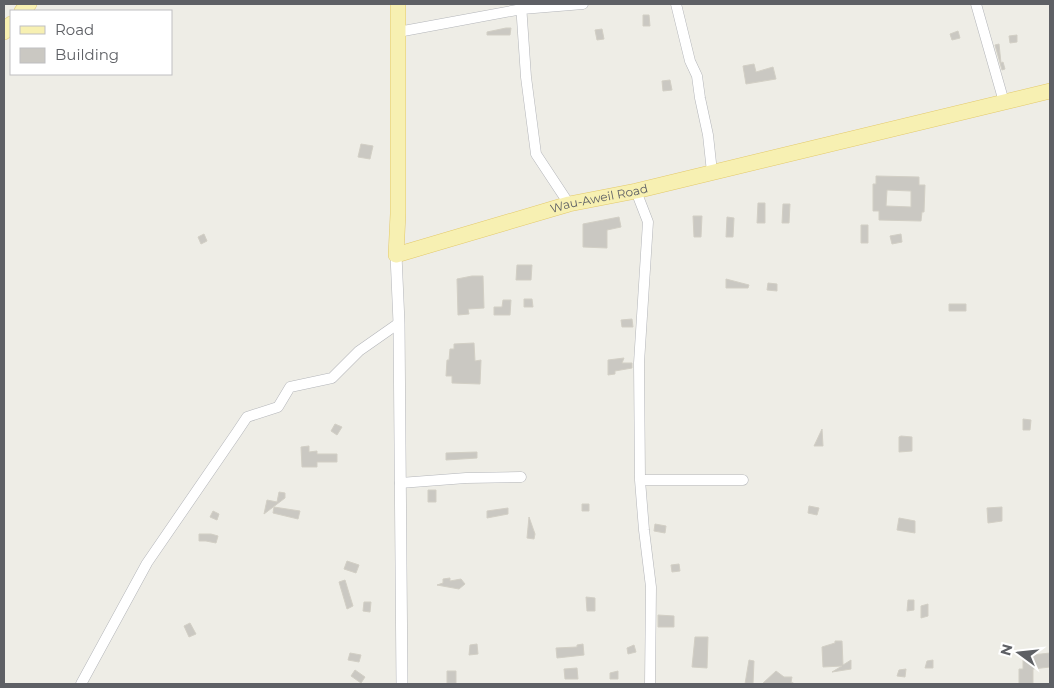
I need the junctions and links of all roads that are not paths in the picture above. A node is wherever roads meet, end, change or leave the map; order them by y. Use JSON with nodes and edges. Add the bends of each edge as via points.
{"nodes":[{"id":1,"x":398,"y":4,"type":"edge"},
{"id":2,"x":583,"y":4,"type":"edge"},
{"id":3,"x":676,"y":4,"type":"edge"},
{"id":4,"x":976,"y":4,"type":"edge"},
{"id":5,"x":521,"y":6,"type":"edge"},
{"id":6,"x":398,"y":32,"type":"junction"},
{"id":7,"x":1050,"y":91,"type":"edge"},
{"id":8,"x":1004,"y":102,"type":"junction"},
{"id":9,"x":712,"y":172,"type":"junction"},
{"id":10,"x":636,"y":191,"type":"junction"},
{"id":11,"x":569,"y":204,"type":"junction"},
{"id":12,"x":396,"y":255,"type":"junction"},
{"id":13,"x":399,"y":323,"type":"junction"},
{"id":14,"x":521,"y":477,"type":"dead end"},
{"id":15,"x":640,"y":480,"type":"junction"},
{"id":16,"x":744,"y":480,"type":"dead end"},
{"id":17,"x":400,"y":483,"type":"junction"},
{"id":18,"x":81,"y":684,"type":"edge"},
{"id":19,"x":402,"y":684,"type":"edge"},
{"id":20,"x":650,"y":684,"type":"edge"}],
"edges":[{"from":1,"to":6,"type":"main road"},
{"from":2,"to":5,"type":"street"},
{"from":3,"to":9,"type":"street","via":[[690,61],[697,76]]},
{"from":4,"to":8,"type":"street"},
{"from":5,"to":6,"type":"street"},
{"from":5,"to":11,"type":"street","via":[[536,154]]},
{"from":6,"to":12,"type":"main road"},
{"from":7,"to":8,"type":"main road","name":"Wau-Aweil Road"},
{"from":8,"to":9,"type":"main road","name":"Wau-Aweil Road"},
{"from":9,"to":10,"type":"main road","name":"Wau-Aweil Road"},
{"from":10,"to":11,"type":"main road","name":"Wau-Aweil Road"},
{"from":10,"to":15,"type":"street","via":[[648,222],[639,363]]},
{"from":11,"to":12,"type":"main road","name":"Wau-Aweil Road"},
{"from":12,"to":13,"type":"street"},
{"from":13,"to":17,"type":"street"},
{"from":13,"to":18,"type":"street","via":[[359,351],[332,378],[290,387],[278,407],[247,417],[147,563]]},
{"from":14,"to":17,"type":"street"},
{"from":15,"to":16,"type":"street"},
{"from":15,"to":20,"type":"street","via":[[651,587]]},
{"from":17,"to":19,"type":"street"}]}
